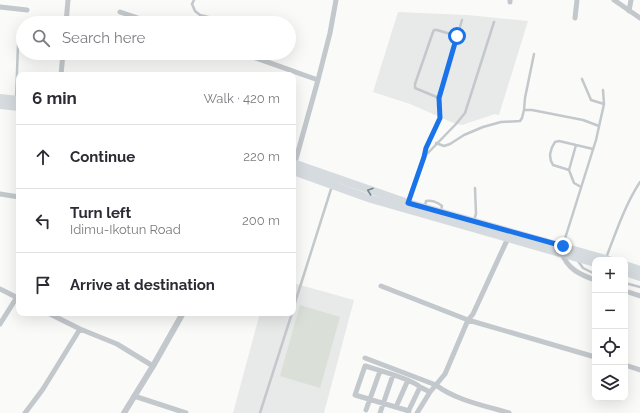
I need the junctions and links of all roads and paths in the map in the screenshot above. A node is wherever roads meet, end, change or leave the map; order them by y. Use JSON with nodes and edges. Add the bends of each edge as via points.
{"nodes":[{"id":1,"x":68,"y":0,"type":"edge"},
{"id":2,"x":194,"y":0,"type":"edge"},
{"id":3,"x":336,"y":0,"type":"edge"},
{"id":4,"x":577,"y":0,"type":"edge"},
{"id":5,"x":614,"y":0,"type":"edge"},
{"id":6,"x":631,"y":0,"type":"edge"},
{"id":7,"x":0,"y":7,"type":"edge"},
{"id":8,"x":27,"y":10,"type":"dead end"},
{"id":9,"x":629,"y":11,"type":"junction"},
{"id":10,"x":120,"y":12,"type":"dead end"},
{"id":11,"x":67,"y":16,"type":"edge"},
{"id":12,"x":132,"y":16,"type":"edge"},
{"id":13,"x":204,"y":16,"type":"edge"},
{"id":14,"x":575,"y":18,"type":"dead end"},
{"id":15,"x":640,"y":18,"type":"edge"},
{"id":16,"x":462,"y":20,"type":"dead end"},
{"id":17,"x":494,"y":22,"type":"dead end"},
{"id":18,"x":457,"y":36,"type":"junction"},
{"id":19,"x":534,"y":54,"type":"dead end"},
{"id":20,"x":18,"y":60,"type":"edge"},
{"id":21,"x":62,"y":60,"type":"edge"},
{"id":22,"x":262,"y":60,"type":"edge"},
{"id":23,"x":18,"y":72,"type":"edge"},
{"id":24,"x":61,"y":72,"type":"edge"},
{"id":25,"x":296,"y":72,"type":"edge"},
{"id":26,"x":296,"y":72,"type":"edge"},
{"id":27,"x":582,"y":79,"type":"dead end"},
{"id":28,"x":318,"y":80,"type":"junction"},
{"id":29,"x":603,"y":90,"type":"dead end"},
{"id":30,"x":0,"y":98,"type":"edge"},
{"id":31,"x":439,"y":98,"type":"junction"},
{"id":32,"x":16,"y":102,"type":"edge"},
{"id":33,"x":16,"y":103,"type":"edge"},
{"id":34,"x":604,"y":104,"type":"junction"},
{"id":35,"x":0,"y":105,"type":"edge"},
{"id":36,"x":524,"y":110,"type":"junction"},
{"id":37,"x":599,"y":126,"type":"junction"},
{"id":38,"x":436,"y":143,"type":"junction"},
{"id":39,"x":576,"y":145,"type":"junction"},
{"id":40,"x":593,"y":149,"type":"junction"},
{"id":41,"x":424,"y":157,"type":"junction"},
{"id":42,"x":296,"y":160,"type":"edge"},
{"id":43,"x":296,"y":168,"type":"edge"},
{"id":44,"x":296,"y":168,"type":"edge"},
{"id":45,"x":569,"y":170,"type":"junction"},
{"id":46,"x":640,"y":182,"type":"edge"},
{"id":47,"x":332,"y":186,"type":"junction"},
{"id":48,"x":581,"y":186,"type":"junction"},
{"id":49,"x":475,"y":188,"type":"dead end"},
{"id":50,"x":0,"y":194,"type":"edge"},
{"id":51,"x":16,"y":197,"type":"edge"},
{"id":52,"x":407,"y":206,"type":"junction"},
{"id":53,"x":473,"y":222,"type":"junction"},
{"id":54,"x":492,"y":230,"type":"junction"},
{"id":55,"x":508,"y":238,"type":"junction"},
{"id":56,"x":563,"y":250,"type":"junction"},
{"id":57,"x":576,"y":257,"type":"junction"},
{"id":58,"x":597,"y":257,"type":"edge"},
{"id":59,"x":608,"y":257,"type":"edge"},
{"id":60,"x":592,"y":262,"type":"edge"},
{"id":61,"x":628,"y":266,"type":"edge"},
{"id":62,"x":640,"y":270,"type":"edge"},
{"id":63,"x":592,"y":272,"type":"edge"},
{"id":64,"x":628,"y":273,"type":"edge"},
{"id":65,"x":640,"y":277,"type":"edge"},
{"id":66,"x":592,"y":279,"type":"edge"},
{"id":67,"x":628,"y":284,"type":"edge"},
{"id":68,"x":380,"y":286,"type":"dead end"},
{"id":69,"x":640,"y":287,"type":"edge"},
{"id":70,"x":0,"y":289,"type":"edge"},
{"id":71,"x":628,"y":292,"type":"edge"},
{"id":72,"x":640,"y":296,"type":"edge"},
{"id":73,"x":16,"y":297,"type":"edge"},
{"id":74,"x":296,"y":300,"type":"edge"},
{"id":75,"x":16,"y":301,"type":"edge"},
{"id":76,"x":54,"y":316,"type":"edge"},
{"id":77,"x":181,"y":316,"type":"edge"},
{"id":78,"x":291,"y":316,"type":"edge"},
{"id":79,"x":468,"y":320,"type":"junction"},
{"id":80,"x":0,"y":324,"type":"edge"},
{"id":81,"x":80,"y":329,"type":"junction"},
{"id":82,"x":592,"y":356,"type":"edge"},
{"id":83,"x":365,"y":358,"type":"dead end"},
{"id":84,"x":153,"y":366,"type":"junction"},
{"id":85,"x":628,"y":366,"type":"edge"},
{"id":86,"x":640,"y":370,"type":"edge"},
{"id":87,"x":380,"y":371,"type":"junction"},
{"id":88,"x":393,"y":375,"type":"junction"},
{"id":89,"x":408,"y":380,"type":"junction"},
{"id":90,"x":436,"y":386,"type":"junction"},
{"id":91,"x":420,"y":387,"type":"junction"},
{"id":92,"x":430,"y":392,"type":"junction"},
{"id":93,"x":134,"y":396,"type":"junction"},
{"id":94,"x":370,"y":399,"type":"junction"},
{"id":95,"x":383,"y":403,"type":"junction"},
{"id":96,"x":396,"y":407,"type":"junction"},
{"id":97,"x":366,"y":410,"type":"dead end"},
{"id":98,"x":408,"y":412,"type":"edge"},
{"id":99,"x":25,"y":413,"type":"edge"},
{"id":100,"x":124,"y":413,"type":"edge"},
{"id":101,"x":186,"y":413,"type":"edge"},
{"id":102,"x":260,"y":413,"type":"edge"},
{"id":103,"x":380,"y":413,"type":"edge"},
{"id":104,"x":417,"y":413,"type":"edge"},
{"id":105,"x":509,"y":413,"type":"edge"}],
"edges":[{"from":1,"to":11,"type":"street"},
{"from":2,"to":13,"type":"lane","via":[[192,4],[195,11]]},
{"from":3,"to":28,"type":"street"},
{"from":4,"to":14,"type":"street"},
{"from":5,"to":9,"type":"street"},
{"from":6,"to":9,"type":"street"},
{"from":7,"to":8,"type":"street"},
{"from":9,"to":15,"type":"street"},
{"from":10,"to":12,"type":"street"},
{"from":16,"to":18,"type":"lane"},
{"from":17,"to":38,"type":"lane","via":[[465,113]]},
{"from":18,"to":31,"type":"lane"},
{"from":18,"to":31,"type":"lane","via":[[434,30],[415,84],[415,88]]},
{"from":19,"to":36,"type":"lane"},
{"from":20,"to":23,"type":"lane"},
{"from":21,"to":24,"type":"street"},
{"from":22,"to":26,"type":"street"},
{"from":25,"to":28,"type":"street"},
{"from":27,"to":34,"type":"lane","via":[[591,100]]},
{"from":28,"to":42,"type":"street"},
{"from":29,"to":34,"type":"lane"},
{"from":30,"to":32,"type":"main road"},
{"from":31,"to":41,"type":"lane","via":[[440,118]]},
{"from":33,"to":35,"type":"main road"},
{"from":34,"to":37,"type":"lane"},
{"from":36,"to":37,"type":"lane","via":[[583,120]]},
{"from":36,"to":38,"type":"lane","via":[[520,121],[501,122],[483,127],[444,146]]},
{"from":37,"to":40,"type":"lane"},
{"from":38,"to":41,"type":"lane"},
{"from":39,"to":40,"type":"lane"},
{"from":39,"to":45,"type":"lane"},
{"from":39,"to":45,"type":"lane","via":[[555,142],[549,158],[553,165]]},
{"from":40,"to":48,"type":"lane"},
{"from":41,"to":52,"type":"lane"},
{"from":43,"to":47,"type":"main road"},
{"from":52,"to":44,"type":"main road","one_way":true},
{"from":45,"to":48,"type":"lane","via":[[574,183]]},
{"from":46,"to":59,"type":"lane","via":[[624,212]]},
{"from":47,"to":52,"type":"main road","via":[[372,199]]},
{"from":47,"to":74,"type":"lane"},
{"from":48,"to":56,"type":"lane"},
{"from":49,"to":53,"type":"lane","via":[[476,214]]},
{"from":50,"to":51,"type":"street"},
{"from":52,"to":53,"type":"main road","via":[[424,208]]},
{"from":52,"to":54,"type":"main road"},
{"from":53,"to":54,"type":"main road"},
{"from":54,"to":55,"type":"main road"},
{"from":54,"to":56,"type":"main road"},
{"from":55,"to":56,"type":"main road"},
{"from":55,"to":79,"type":"street"},
{"from":56,"to":57,"type":"main road"},
{"from":56,"to":58,"type":"main road"},
{"from":56,"to":66,"type":"street","via":[[564,258],[571,268]]},
{"from":57,"to":60,"type":"main road"},
{"from":57,"to":63,"type":"lane","via":[[583,268]]},
{"from":61,"to":62,"type":"main road"},
{"from":64,"to":65,"type":"main road"},
{"from":67,"to":69,"type":"lane"},
{"from":68,"to":79,"type":"street"},
{"from":70,"to":73,"type":"street"},
{"from":71,"to":72,"type":"street"},
{"from":75,"to":80,"type":"street"},
{"from":76,"to":81,"type":"street"},
{"from":77,"to":84,"type":"street"},
{"from":78,"to":102,"type":"lane"},
{"from":79,"to":82,"type":"street"},
{"from":79,"to":90,"type":"street","via":[[446,374]]},
{"from":81,"to":84,"type":"street","via":[[117,344]]},
{"from":81,"to":99,"type":"street"},
{"from":83,"to":90,"type":"street"},
{"from":84,"to":93,"type":"street"},
{"from":85,"to":86,"type":"street"},
{"from":87,"to":88,"type":"street"},
{"from":87,"to":94,"type":"street"},
{"from":87,"to":94,"type":"street","via":[[365,366],[355,394]]},
{"from":88,"to":89,"type":"street"},
{"from":88,"to":95,"type":"street"},
{"from":89,"to":91,"type":"street"},
{"from":89,"to":96,"type":"street"},
{"from":90,"to":92,"type":"street"},
{"from":90,"to":105,"type":"street","via":[[477,404]]},
{"from":91,"to":92,"type":"street"},
{"from":91,"to":98,"type":"street"},
{"from":92,"to":104,"type":"street"},
{"from":93,"to":100,"type":"street"},
{"from":93,"to":101,"type":"street"},
{"from":94,"to":95,"type":"street"},
{"from":94,"to":97,"type":"street"},
{"from":95,"to":96,"type":"street"},
{"from":95,"to":103,"type":"street"},
{"from":96,"to":98,"type":"street"}]}
